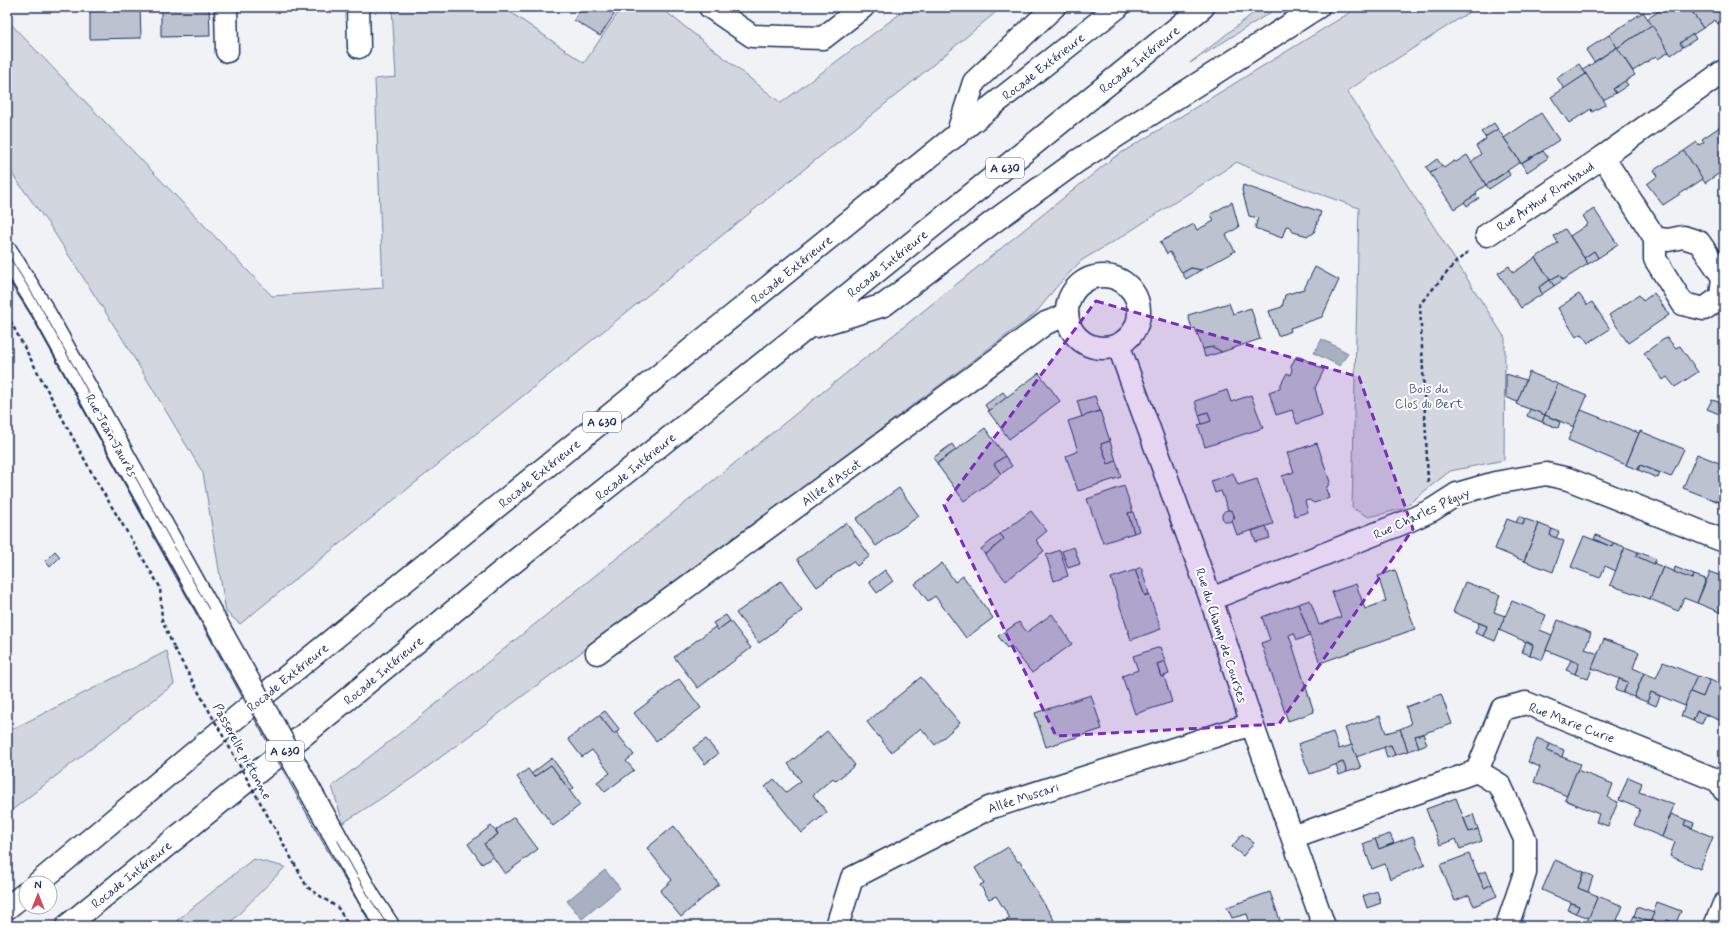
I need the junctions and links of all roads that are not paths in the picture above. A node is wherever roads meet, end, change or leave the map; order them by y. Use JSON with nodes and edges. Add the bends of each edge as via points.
{"nodes":[{"id":1,"x":226,"y":7,"type":"edge"},
{"id":2,"x":358,"y":7,"type":"edge"},
{"id":3,"x":710,"y":7,"type":"edge"},
{"id":4,"x":863,"y":7,"type":"edge"},
{"id":5,"x":1054,"y":7,"type":"edge"},
{"id":6,"x":1118,"y":7,"type":"edge"},
{"id":7,"x":1203,"y":7,"type":"edge"},
{"id":8,"x":1318,"y":7,"type":"edge"},
{"id":9,"x":359,"y":47,"type":"dead end"},
{"id":10,"x":227,"y":51,"type":"dead end"},
{"id":11,"x":1724,"y":71,"type":"edge"},
{"id":12,"x":957,"y":135,"type":"junction"},
{"id":13,"x":1603,"y":157,"type":"junction"},
{"id":14,"x":1487,"y":236,"type":"road end"},
{"id":15,"x":1655,"y":238,"type":"dead end"},
{"id":16,"x":7,"y":253,"type":"edge"},
{"id":17,"x":1067,"y":315,"type":"junction"},
{"id":18,"x":807,"y":328,"type":"junction"},
{"id":19,"x":1117,"y":346,"type":"junction"},
{"id":20,"x":1724,"y":541,"type":"edge"},
{"id":21,"x":1211,"y":599,"type":"junction"},
{"id":22,"x":597,"y":653,"type":"dead end"},
{"id":23,"x":1252,"y":724,"type":"junction"},
{"id":24,"x":1477,"y":771,"type":"junction"},
{"id":25,"x":1724,"y":790,"type":"edge"},
{"id":26,"x":1293,"y":836,"type":"junction"},
{"id":27,"x":48,"y":875,"type":"edge"},
{"id":28,"x":18,"y":899,"type":"edge"},
{"id":29,"x":1724,"y":904,"type":"edge"},
{"id":30,"x":7,"y":908,"type":"edge"},
{"id":31,"x":67,"y":926,"type":"edge"},
{"id":32,"x":388,"y":926,"type":"edge"},
{"id":33,"x":837,"y":926,"type":"edge"},
{"id":34,"x":1324,"y":926,"type":"edge"},
{"id":35,"x":1508,"y":926,"type":"edge"},
{"id":36,"x":1715,"y":926,"type":"edge"}],
"edges":[{"from":1,"to":10,"type":"main road"},
{"from":2,"to":9,"type":"main road"},
{"from":3,"to":4,"type":"main road","via":[[752,36],[823,38]]},
{"from":5,"to":12,"type":"main road","via":[[974,82]]},
{"from":6,"to":12,"type":"main road","name":"Rocade Extérieure","number":"A 630"},
{"from":7,"to":18,"type":"main road","name":"Rocade Intérieure","number":"A 630"},
{"from":8,"to":18,"type":"main road","via":[[1076,162],[884,305]]},
{"from":11,"to":13,"type":"main road","name":"Rue Arthur Rimbaud"},
{"from":12,"to":27,"type":"main road","name":"Rocade Extérieure","number":"A 630","via":[[254,703]]},
{"from":13,"to":14,"type":"main road","name":"Rue Arthur Rimbaud"},
{"from":13,"to":15,"type":"main road","name":"Rue Arthur Rimbaud"},
{"from":16,"to":32,"type":"main road","name":"Rue Jean Jaurès","bridge":true,"via":[[43,311],[369,897]]},
{"from":17,"to":19,"type":"main road","via":[[1072,331],[1084,343],[1094,348],[1106,349]]},
{"from":17,"to":19,"type":"main road","via":[[1068,302],[1082,283],[1093,277],[1118,279],[1135,295],[1139,319],[1127,340]]},
{"from":17,"to":22,"type":"main road","name":"Allée d'Ascot","via":[[1046,323]]},
{"from":18,"to":31,"type":"main road","name":"Rocade Intérieure","number":"A 630","via":[[500,573]]},
{"from":19,"to":21,"type":"main road","name":"Rue du Champ de Courses"},
{"from":20,"to":21,"type":"main road","name":"Rue Charles Péguy","via":[[1568,479],[1546,474],[1495,482],[1457,494],[1408,521]]},
{"from":21,"to":23,"type":"main road","name":"Rue du Champ de Courses"},
{"from":23,"to":26,"type":"main road","name":"Rue du Champ de Courses"},
{"from":23,"to":33,"type":"main road","name":"Allée Muscari","via":[[988,808],[852,878]]},
{"from":24,"to":25,"type":"main road","name":"Rue Marie Curie","via":[[1502,709],[1526,703],[1719,781]]},
{"from":24,"to":26,"type":"main road"},
{"from":24,"to":35,"type":"main road","via":[[1500,785],[1525,839],[1525,873]]},
{"from":26,"to":34,"type":"main road","name":"Rue du Champ de Courses"},
{"from":28,"to":30,"type":"main road"},
{"from":29,"to":36,"type":"main road"}]}
